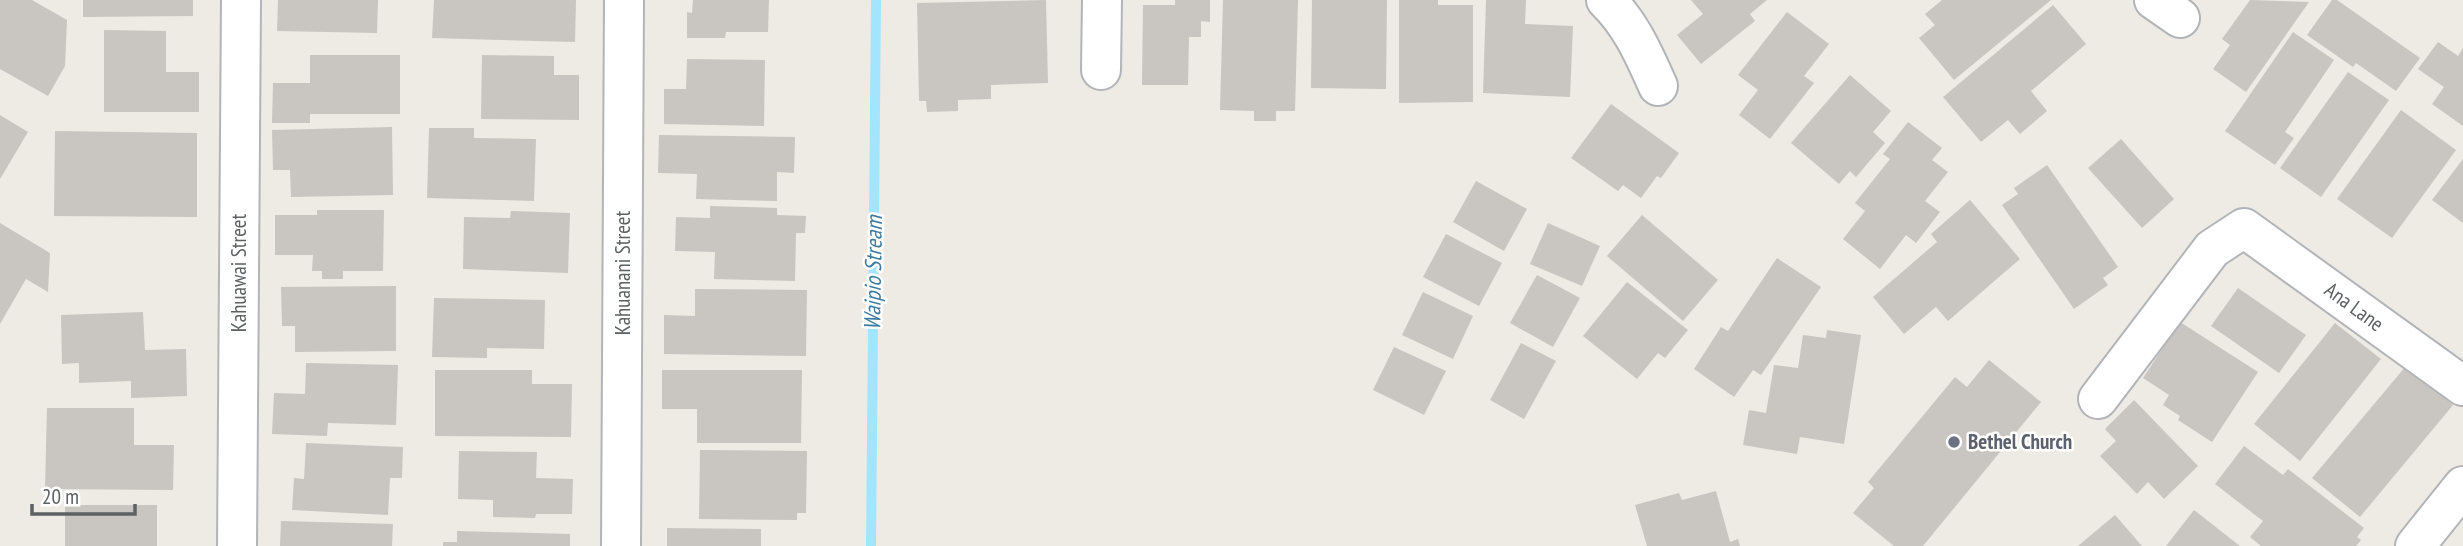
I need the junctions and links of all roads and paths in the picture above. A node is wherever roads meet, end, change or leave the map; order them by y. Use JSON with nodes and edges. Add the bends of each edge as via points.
{"nodes":[{"id":1,"x":240,"y":0,"type":"edge"},
{"id":2,"x":624,"y":0,"type":"edge"},
{"id":3,"x":1102,"y":0,"type":"edge"},
{"id":4,"x":1606,"y":0,"type":"edge"},
{"id":5,"x":1101,"y":70,"type":"dead end"},
{"id":6,"x":1658,"y":86,"type":"dead end"},
{"id":7,"x":2463,"y":386,"type":"edge"},
{"id":8,"x":2098,"y":399,"type":"dead end"},
{"id":9,"x":2463,"y":486,"type":"edge"},
{"id":10,"x":237,"y":546,"type":"edge"},
{"id":11,"x":621,"y":546,"type":"edge"},
{"id":12,"x":2415,"y":546,"type":"edge"}],
"edges":[{"from":1,"to":10,"type":"street","name":"Kahuawai Street"},
{"from":2,"to":11,"type":"street","name":"Kahuanani Street"},
{"from":3,"to":5,"type":"street"},
{"from":4,"to":6,"type":"street","via":[[1621,14]]},
{"from":7,"to":8,"type":"street","name":"Ana Lane","via":[[2244,228],[2212,249]]},
{"from":9,"to":12,"type":"street"}]}
